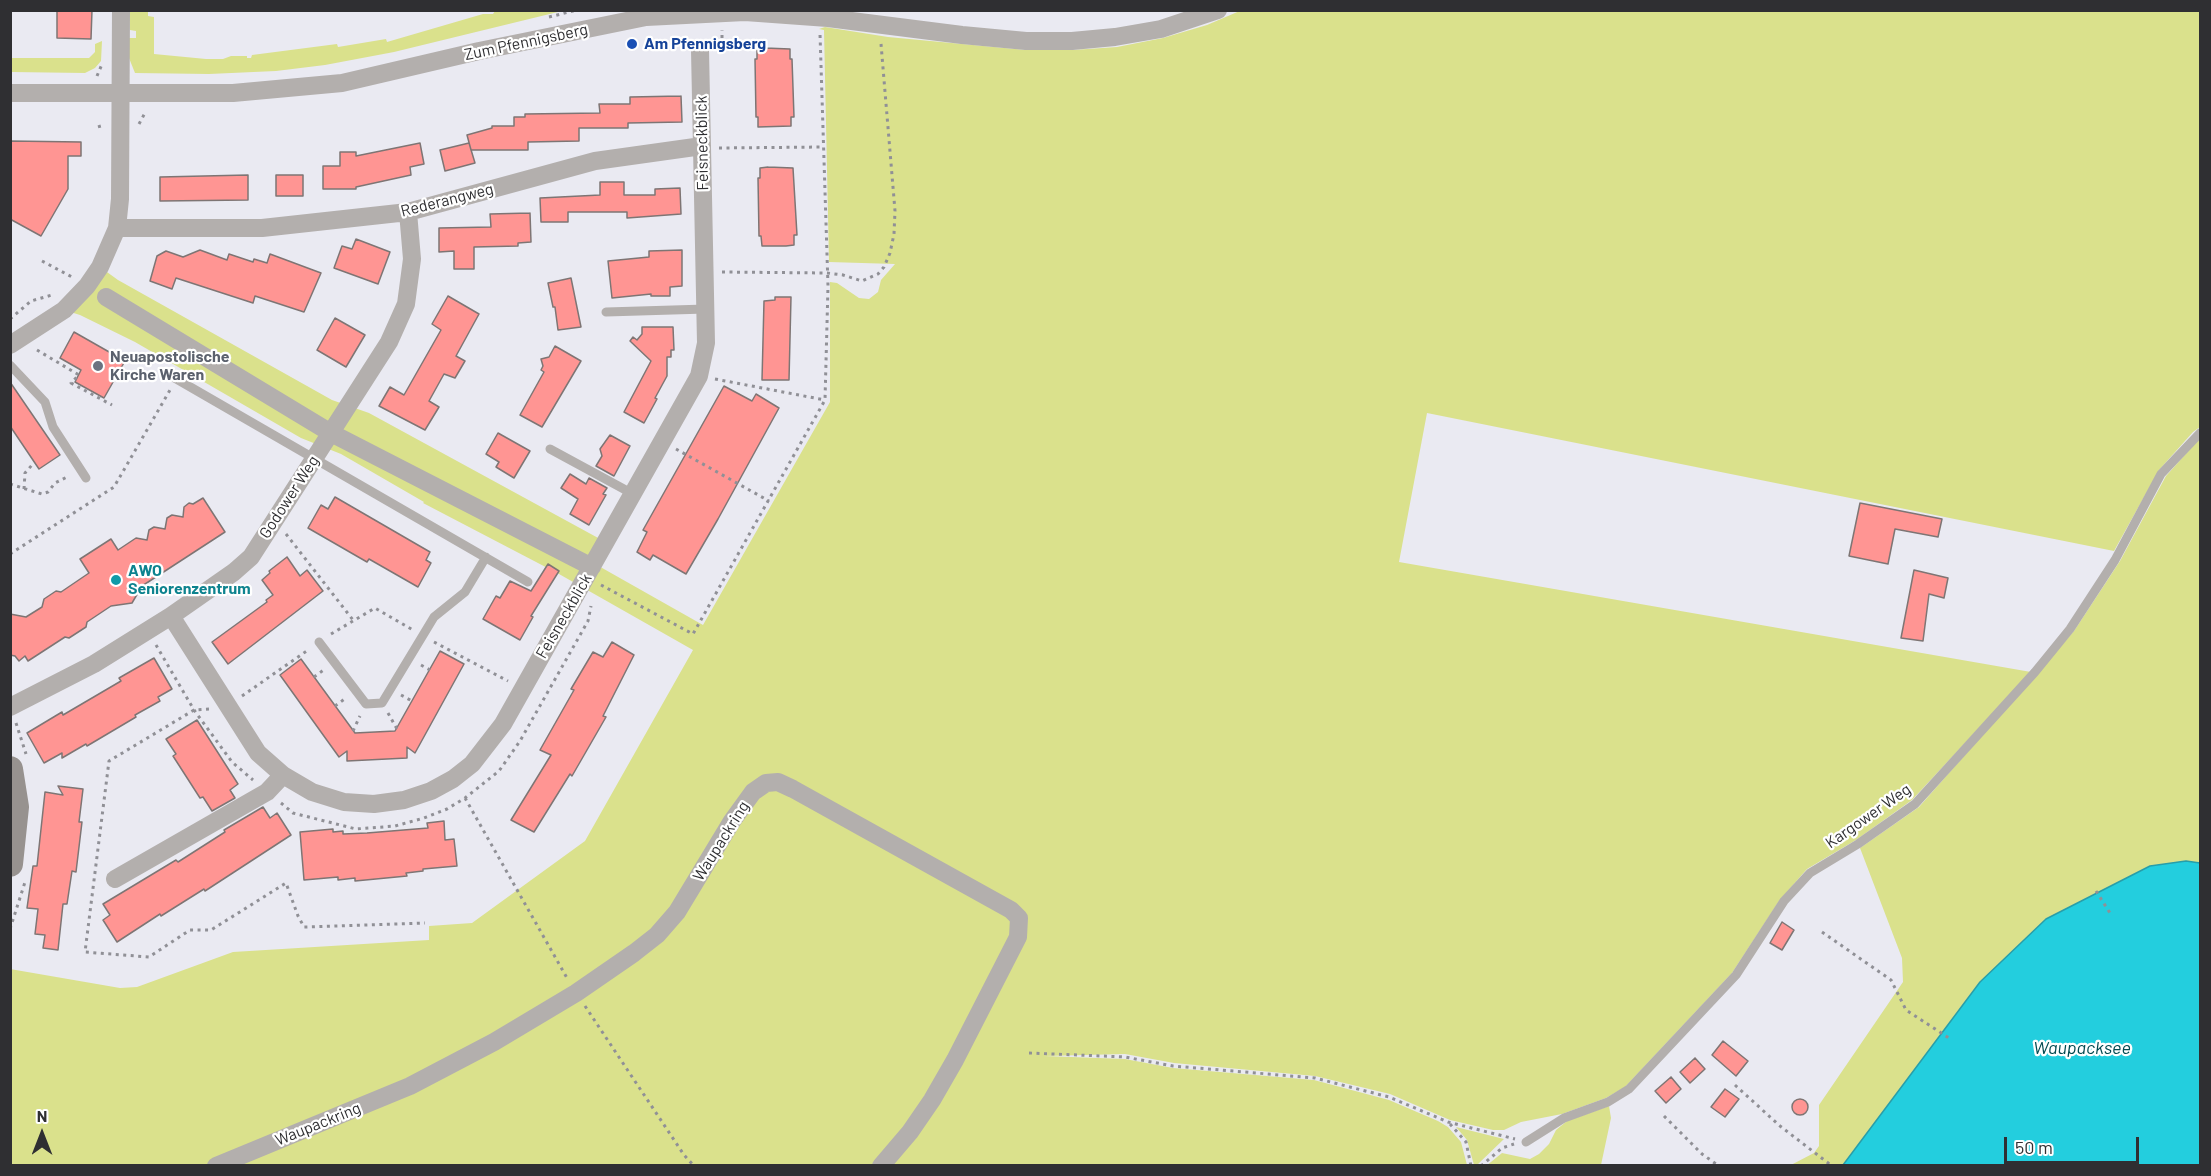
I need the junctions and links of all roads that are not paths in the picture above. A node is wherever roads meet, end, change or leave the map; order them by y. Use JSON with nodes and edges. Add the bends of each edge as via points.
{"nodes":[{"id":1,"x":121,"y":10,"type":"edge"},
{"id":2,"x":1218,"y":10,"type":"edge"},
{"id":3,"x":700,"y":50,"type":"dead end"},
{"id":4,"x":120,"y":85,"type":"junction"},
{"id":5,"x":10,"y":93,"type":"edge"},
{"id":6,"x":702,"y":147,"type":"junction"},
{"id":7,"x":408,"y":212,"type":"junction"},
{"id":8,"x":117,"y":228,"type":"junction"},
{"id":9,"x":106,"y":297,"type":"dead end"},
{"id":10,"x":706,"y":309,"type":"junction"},
{"id":11,"x":606,"y":312,"type":"dead end"},
{"id":12,"x":10,"y":345,"type":"edge"},
{"id":13,"x":10,"y":365,"type":"edge"},
{"id":14,"x":175,"y":378,"type":"road end"},
{"id":15,"x":331,"y":433,"type":"junction"},
{"id":16,"x":2200,"y":433,"type":"edge"},
{"id":17,"x":550,"y":448,"type":"dead end"},
{"id":18,"x":314,"y":460,"type":"junction"},
{"id":19,"x":85,"y":475,"type":"road end"},
{"id":20,"x":633,"y":494,"type":"junction"},
{"id":21,"x":486,"y":557,"type":"junction"},
{"id":22,"x":592,"y":567,"type":"junction"},
{"id":23,"x":528,"y":582,"type":"dead end"},
{"id":24,"x":171,"y":616,"type":"junction"},
{"id":25,"x":319,"y":642,"type":"road end"},
{"id":26,"x":10,"y":707,"type":"edge"},
{"id":27,"x":10,"y":769,"type":"edge"},
{"id":28,"x":283,"y":775,"type":"junction"},
{"id":29,"x":10,"y":864,"type":"edge"},
{"id":30,"x":115,"y":879,"type":"dead end"},
{"id":31,"x":1526,"y":1142,"type":"road end"},
{"id":32,"x":216,"y":1166,"type":"edge"},
{"id":33,"x":881,"y":1166,"type":"edge"}],
"edges":[{"from":1,"to":4,"type":"street"},
{"from":2,"to":4,"type":"street","name":"Zum Pfennigsberg","via":[[1161,29],[1072,41],[963,36],[828,18],[745,12],[646,17],[342,83],[233,93]]},
{"from":3,"to":6,"type":"street","name":"Feisneckblick"},
{"from":4,"to":5,"type":"street","name":"Zum Pfennigsberg"},
{"from":4,"to":8,"type":"street"},
{"from":6,"to":7,"type":"street","name":"Rederangweg","via":[[595,161]]},
{"from":6,"to":10,"type":"street","name":"Feisneckblick"},
{"from":7,"to":8,"type":"street","name":"Rederangweg","via":[[262,228]]},
{"from":7,"to":15,"type":"street","name":"Godower Weg","via":[[412,259],[406,303],[389,342]]},
{"from":8,"to":12,"type":"street","via":[[100,267],[79,294],[64,310]]},
{"from":9,"to":15,"type":"street"},
{"from":10,"to":11,"type":"lane"},
{"from":10,"to":20,"type":"street","name":"Feisneckblick","via":[[706,343],[699,376]]},
{"from":13,"to":19,"type":"lane","via":[[45,402],[53,427]]},
{"from":14,"to":18,"type":"lane"},
{"from":15,"to":18,"type":"street","name":"Godower Weg"},
{"from":15,"to":22,"type":"street"},
{"from":16,"to":31,"type":"lane","name":"Kargower Weg","via":[[2161,474],[2115,560],[2070,629],[1915,804],[1810,873],[1784,902],[1736,975],[1629,1089],[1608,1102],[1564,1118]]},
{"from":17,"to":20,"type":"lane"},
{"from":18,"to":21,"type":"lane"},
{"from":18,"to":24,"type":"street","name":"Godower Weg","via":[[251,556]]},
{"from":20,"to":22,"type":"street","name":"Feisneckblick"},
{"from":21,"to":23,"type":"lane"},
{"from":21,"to":25,"type":"lane","via":[[465,592],[434,617],[382,703],[366,704]]},
{"from":22,"to":28,"type":"street","name":"Feisneckblick","via":[[503,724],[472,764],[453,779],[431,791],[384,803],[344,802],[312,792]]},
{"from":24,"to":26,"type":"street","name":"Godower Weg","via":[[94,664]]},
{"from":24,"to":28,"type":"street","name":"Feisneckblick","via":[[258,753]]},
{"from":27,"to":29,"type":"street","via":[[16,807]]},
{"from":28,"to":30,"type":"street","via":[[267,792]]},
{"from":32,"to":33,"type":"street","name":"Waupackring","via":[[410,1086],[576,993],[657,935],[677,912],[743,804],[766,783],[778,782],[1011,910],[1019,918],[1018,937],[932,1100]]}]}
